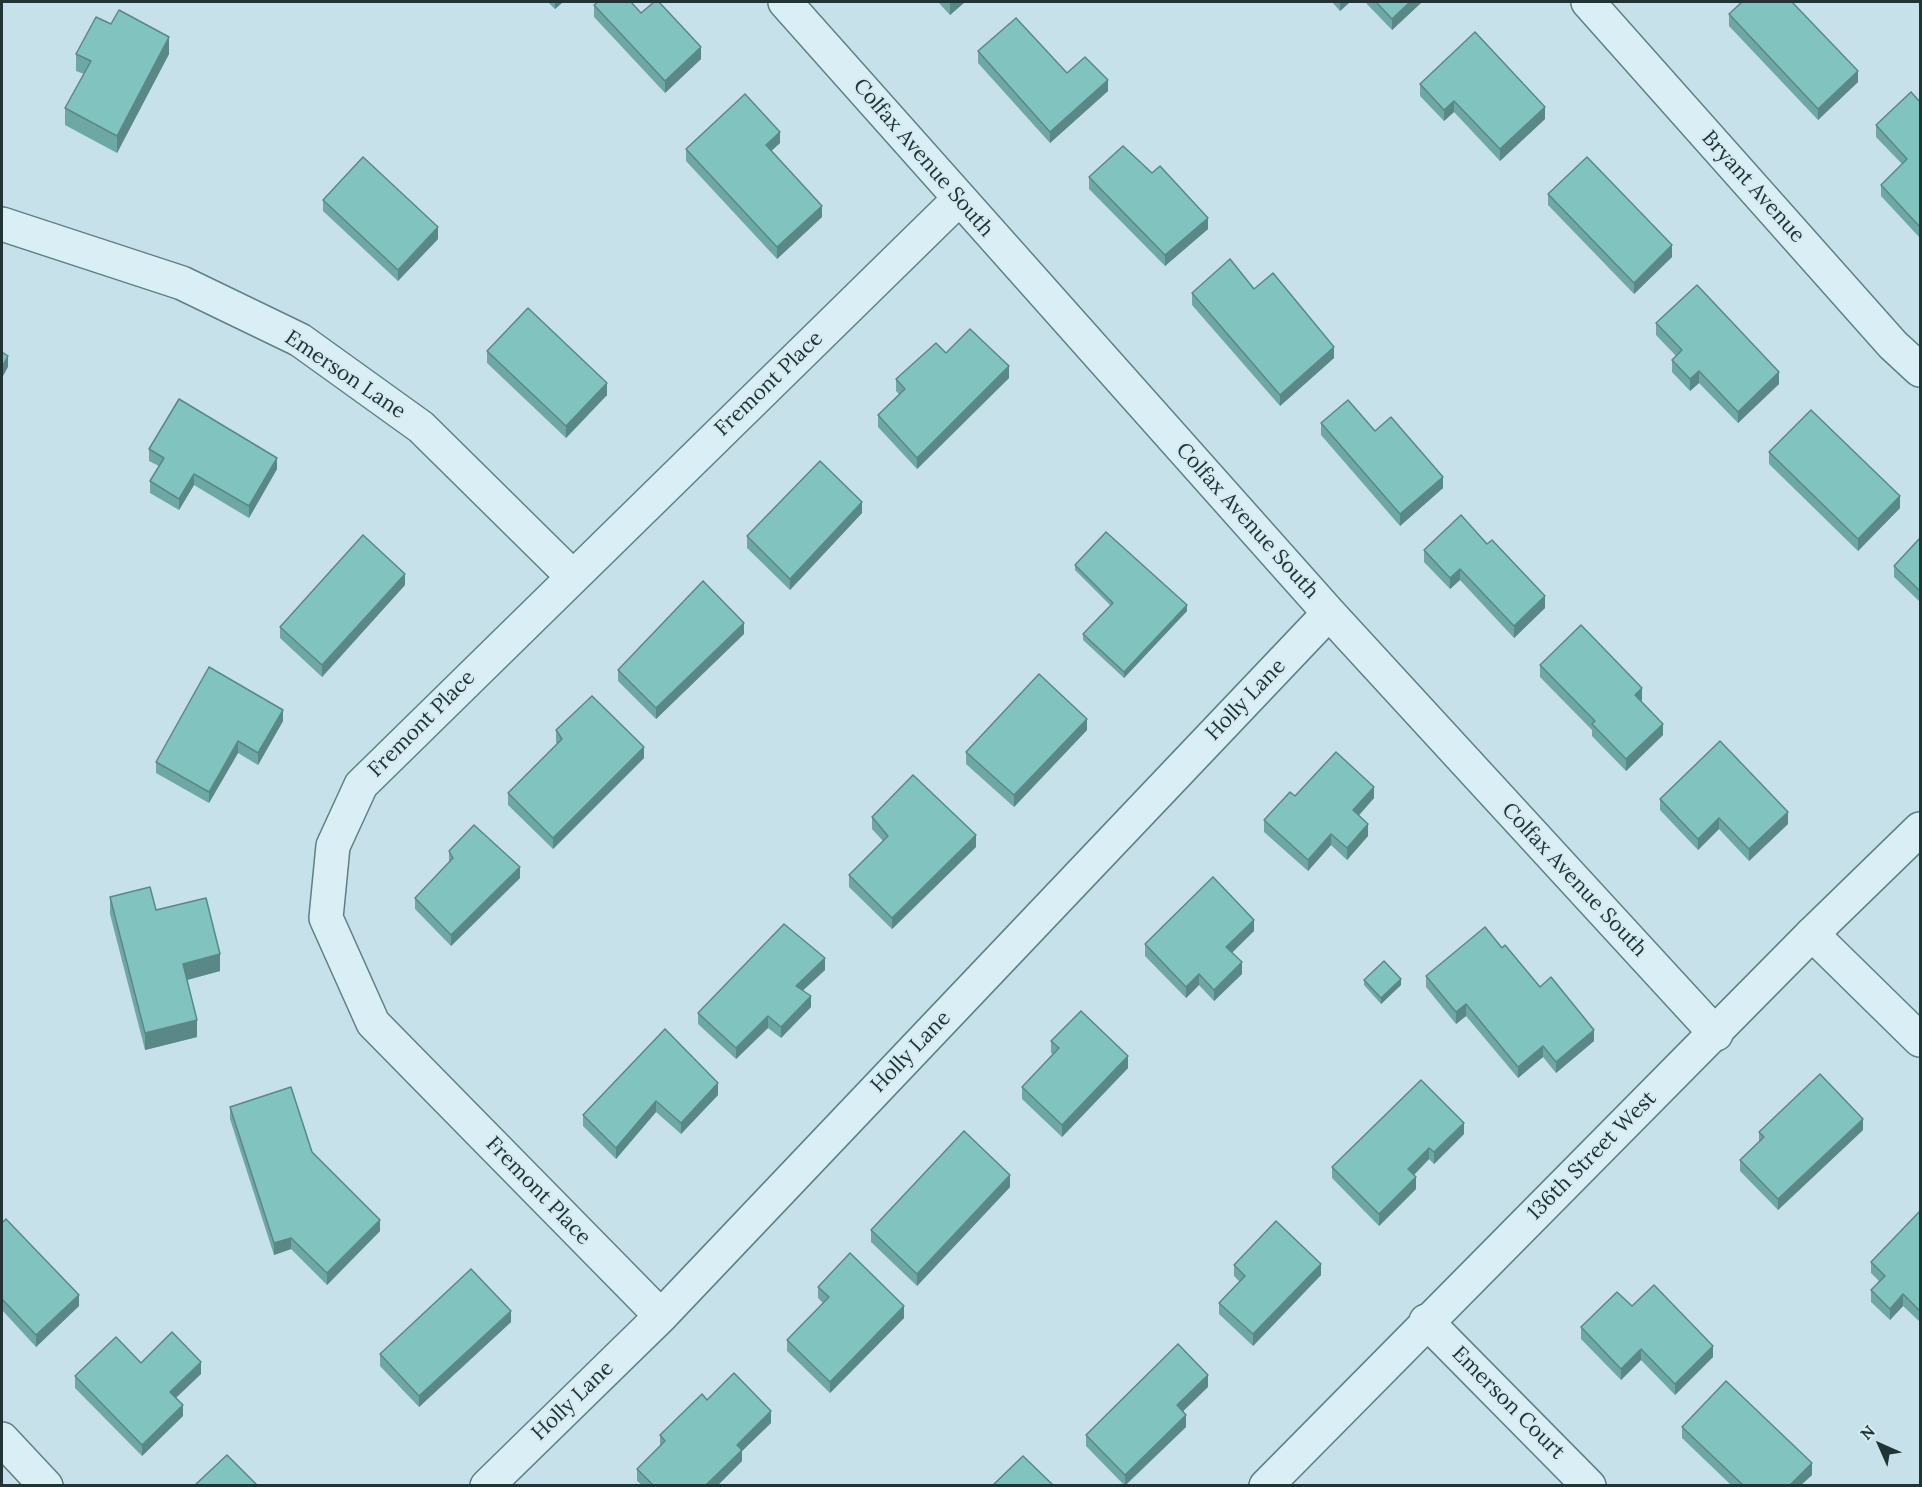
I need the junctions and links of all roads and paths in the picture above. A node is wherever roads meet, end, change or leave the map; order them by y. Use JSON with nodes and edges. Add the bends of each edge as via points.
{"nodes":[{"id":1,"x":785,"y":2,"type":"edge"},
{"id":2,"x":1588,"y":2,"type":"edge"},
{"id":3,"x":959,"y":199,"type":"junction"},
{"id":4,"x":2,"y":224,"type":"edge"},
{"id":5,"x":1920,"y":370,"type":"edge"},
{"id":6,"x":572,"y":576,"type":"junction"},
{"id":7,"x":1329,"y":613,"type":"junction"},
{"id":8,"x":1920,"y":829,"type":"edge"},
{"id":9,"x":1812,"y":934,"type":"junction"},
{"id":10,"x":1716,"y":1034,"type":"junction"},
{"id":11,"x":1920,"y":1040,"type":"edge"},
{"id":12,"x":660,"y":1316,"type":"junction"},
{"id":13,"x":1426,"y":1321,"type":"junction"},
{"id":14,"x":2,"y":1440,"type":"edge"},
{"id":15,"x":46,"y":1485,"type":"edge"},
{"id":16,"x":487,"y":1485,"type":"edge"},
{"id":17,"x":1266,"y":1485,"type":"edge"},
{"id":18,"x":1589,"y":1485,"type":"edge"}],
"edges":[{"from":1,"to":3,"type":"street","name":"Colfax Avenue South"},
{"from":2,"to":5,"type":"street","name":"Bryant Avenue","via":[[1893,345]]},
{"from":3,"to":6,"type":"street","name":"Fremont Place"},
{"from":3,"to":7,"type":"street","name":"Colfax Avenue South"},
{"from":4,"to":6,"type":"street","name":"Emerson Lane","via":[[182,283],[300,340],[421,427]]},
{"from":6,"to":12,"type":"street","name":"Fremont Place","via":[[361,784],[333,846],[326,918],[373,1023]]},
{"from":7,"to":10,"type":"street","name":"Colfax Avenue South"},
{"from":7,"to":12,"type":"street","name":"Holly Lane"},
{"from":8,"to":9,"type":"street","name":"136th Street West"},
{"from":9,"to":10,"type":"street","name":"136th Street West"},
{"from":9,"to":11,"type":"street"},
{"from":10,"to":13,"type":"street","name":"136th Street West"},
{"from":12,"to":16,"type":"street","name":"Holly Lane"},
{"from":13,"to":17,"type":"street","name":"136th Street West"},
{"from":13,"to":18,"type":"street","name":"Emerson Court"},
{"from":14,"to":15,"type":"street"}]}
